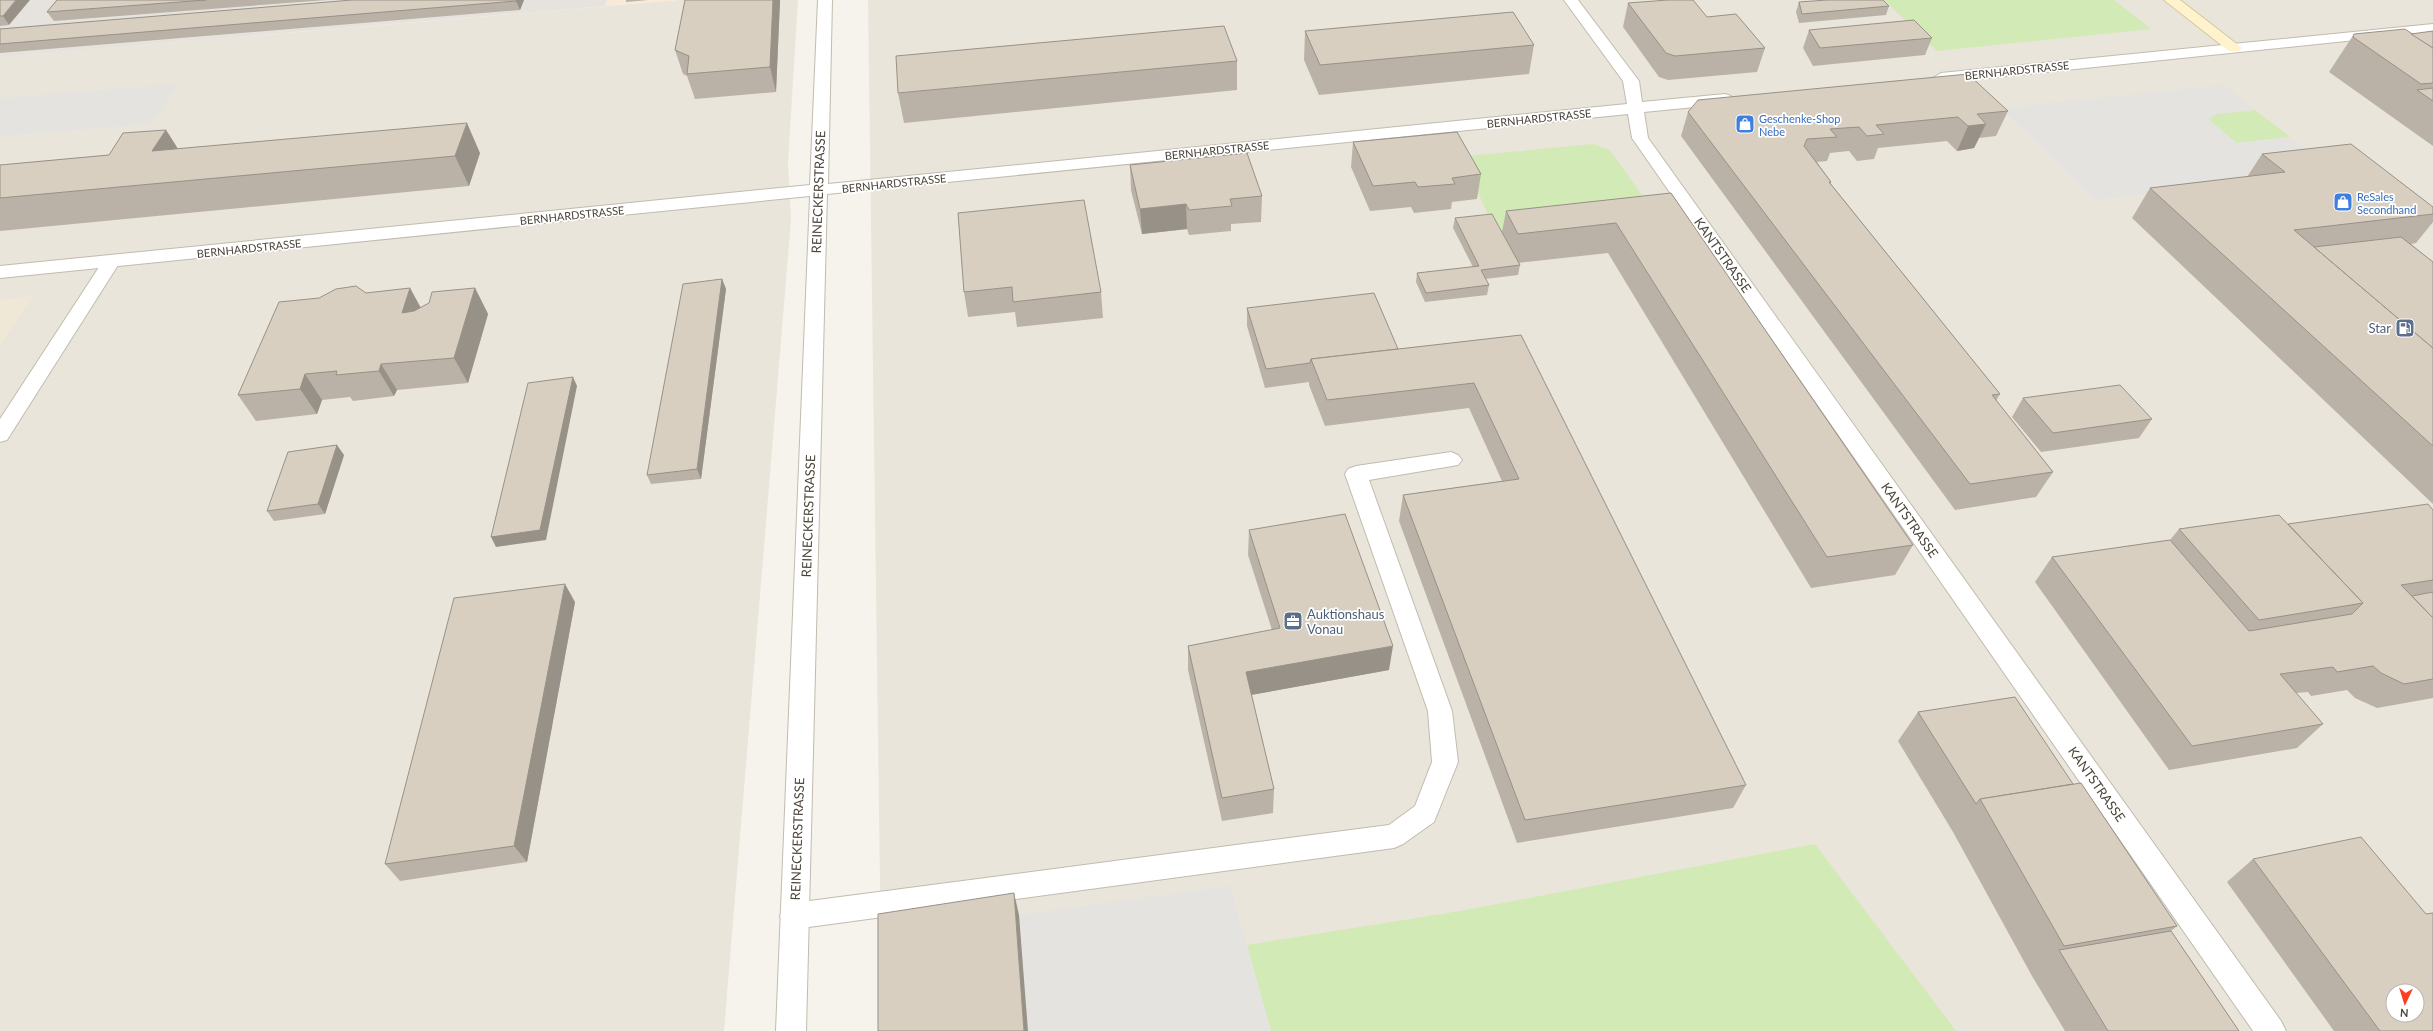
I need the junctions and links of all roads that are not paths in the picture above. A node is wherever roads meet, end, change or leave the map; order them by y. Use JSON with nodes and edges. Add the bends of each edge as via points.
{"nodes":[{"id":1,"x":825,"y":0,"type":"edge"},
{"id":2,"x":1571,"y":0,"type":"edge"},
{"id":3,"x":2171,"y":0,"type":"edge"},
{"id":4,"x":2433,"y":28,"type":"edge"},
{"id":5,"x":2234,"y":48,"type":"junction"},
{"id":6,"x":1928,"y":79,"type":"edge"},
{"id":7,"x":1738,"y":98,"type":"edge"},
{"id":8,"x":1636,"y":108,"type":"junction"},
{"id":9,"x":818,"y":191,"type":"junction"},
{"id":10,"x":111,"y":262,"type":"junction"},
{"id":11,"x":0,"y":272,"type":"edge"},
{"id":12,"x":0,"y":436,"type":"edge"},
{"id":13,"x":1451,"y":460,"type":"dead end"},
{"id":14,"x":794,"y":916,"type":"junction"},
{"id":15,"x":791,"y":1031,"type":"edge"},
{"id":16,"x":2271,"y":1031,"type":"edge"}],
"edges":[{"from":1,"to":9,"type":"street","name":"REINECKERSTRASSE"},
{"from":2,"to":8,"type":"street","name":"KANTSTRASSE","via":[[1631,81]]},
{"from":3,"to":5,"type":"main road"},
{"from":4,"to":5,"type":"street","name":"BERNHARDSTRASSE"},
{"from":5,"to":6,"type":"street","name":"BERNHARDSTRASSE"},
{"from":7,"to":8,"type":"street","name":"BERNHARDSTRASSE"},
{"from":8,"to":9,"type":"street","name":"BERNHARDSTRASSE"},
{"from":8,"to":16,"type":"street","name":"KANTSTRASSE","via":[[1640,138]]},
{"from":9,"to":10,"type":"street","name":"BERNHARDSTRASSE"},
{"from":9,"to":14,"type":"street","name":"REINECKERSTRASSE"},
{"from":10,"to":11,"type":"street","name":"BERNHARDSTRASSE"},
{"from":10,"to":12,"type":"street"},
{"from":13,"to":14,"type":"street","via":[[1356,474],[1440,711],[1446,762],[1425,814],[1394,836]]},
{"from":14,"to":15,"type":"street","name":"REINECKERSTRASSE"}]}
